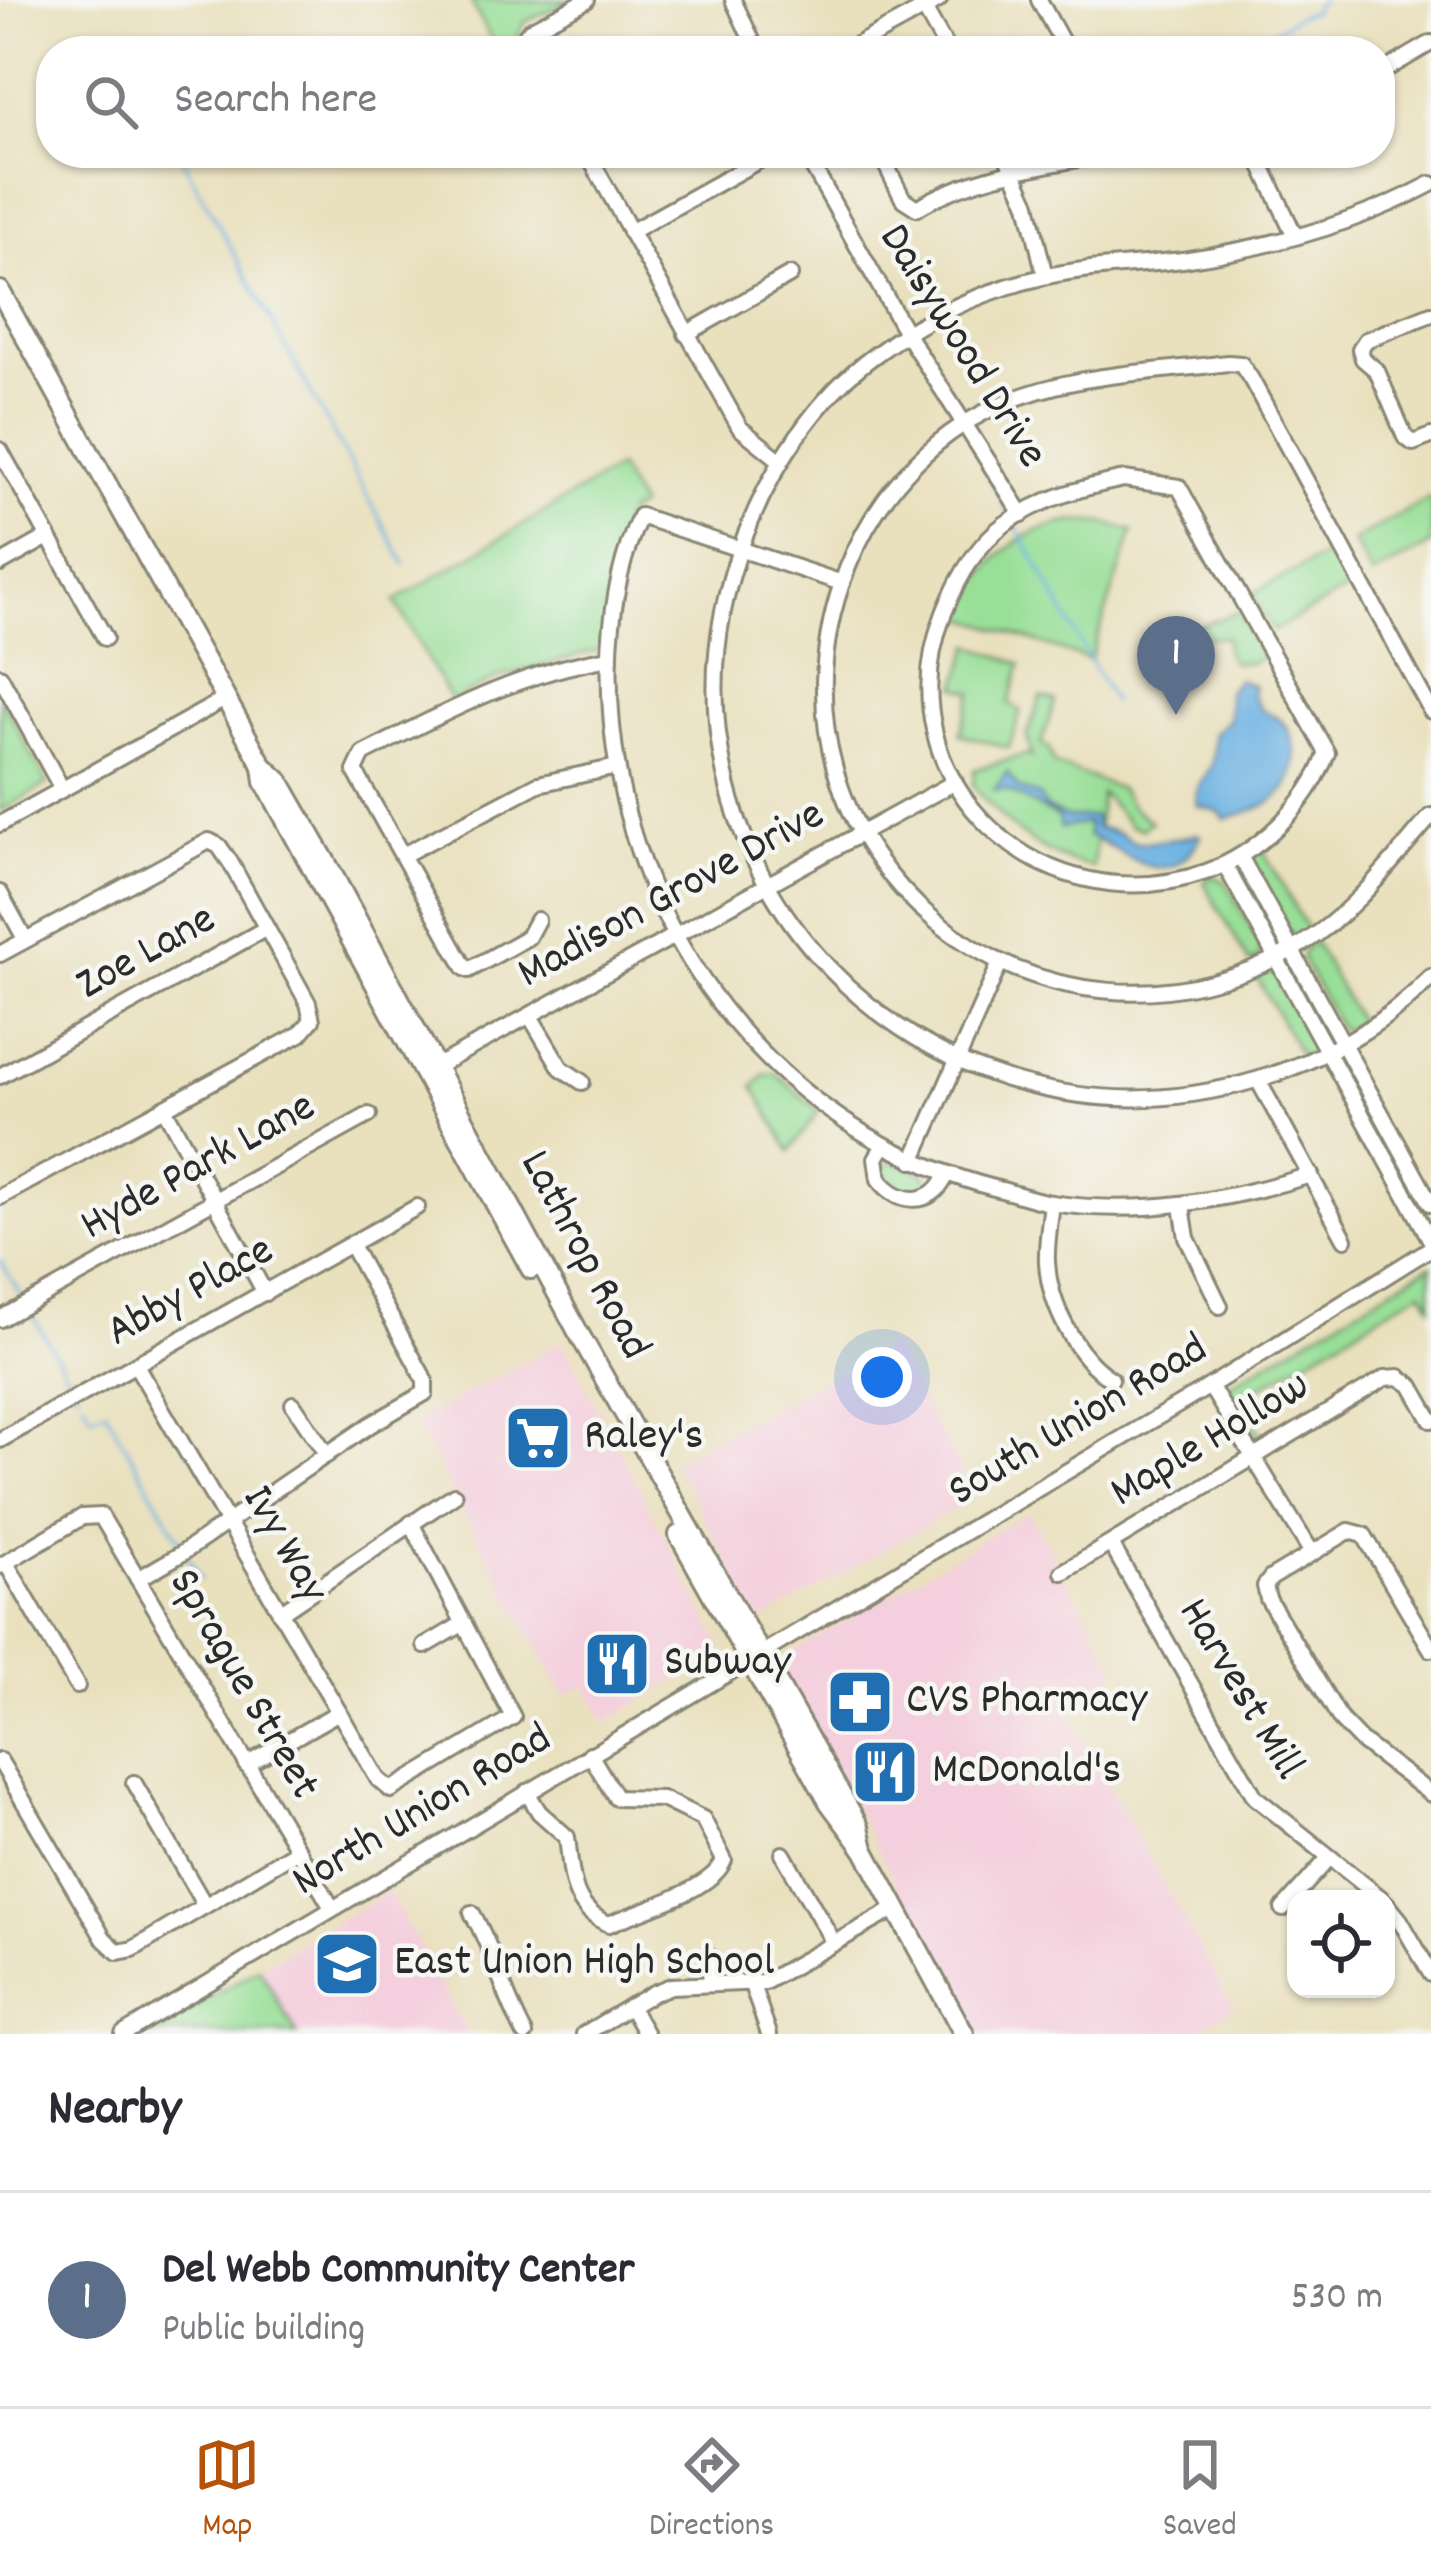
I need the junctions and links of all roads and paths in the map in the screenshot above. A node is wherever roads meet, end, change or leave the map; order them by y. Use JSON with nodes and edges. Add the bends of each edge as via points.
{"nodes":[{"id":1,"x":587,"y":0,"type":"edge"},
{"id":2,"x":733,"y":0,"type":"edge"},
{"id":3,"x":939,"y":0,"type":"edge"},
{"id":4,"x":1039,"y":0,"type":"edge"},
{"id":5,"x":924,"y":8,"type":"junction"},
{"id":6,"x":531,"y":36,"type":"edge"},
{"id":7,"x":750,"y":36,"type":"edge"},
{"id":8,"x":873,"y":36,"type":"edge"},
{"id":9,"x":940,"y":36,"type":"edge"},
{"id":10,"x":1059,"y":36,"type":"edge"},
{"id":11,"x":1431,"y":43,"type":"edge"},
{"id":12,"x":1395,"y":64,"type":"edge"},
{"id":13,"x":595,"y":168,"type":"edge"},
{"id":14,"x":745,"y":168,"type":"edge"},
{"id":15,"x":813,"y":168,"type":"edge"},
{"id":16,"x":888,"y":168,"type":"edge"},
{"id":17,"x":1013,"y":168,"type":"edge"},
{"id":18,"x":1035,"y":168,"type":"edge"},
{"id":19,"x":1263,"y":168,"type":"edge"},
{"id":20,"x":1015,"y":172,"type":"junction"},
{"id":21,"x":1431,"y":184,"type":"edge"},
{"id":22,"x":630,"y":232,"type":"junction"},
{"id":23,"x":1295,"y":236,"type":"junction"},
{"id":24,"x":790,"y":275,"type":"dead end"},
{"id":25,"x":1045,"y":276,"type":"junction"},
{"id":26,"x":0,"y":291,"type":"edge"},
{"id":27,"x":1431,"y":314,"type":"edge"},
{"id":28,"x":906,"y":333,"type":"junction"},
{"id":29,"x":686,"y":334,"type":"junction"},
{"id":30,"x":963,"y":424,"type":"junction"},
{"id":31,"x":1431,"y":436,"type":"edge"},
{"id":32,"x":0,"y":450,"type":"edge"},
{"id":33,"x":781,"y":461,"type":"junction"},
{"id":34,"x":1022,"y":514,"type":"junction"},
{"id":35,"x":48,"y":537,"type":"junction"},
{"id":36,"x":739,"y":551,"type":"junction"},
{"id":37,"x":0,"y":564,"type":"edge"},
{"id":38,"x":842,"y":583,"type":"junction"},
{"id":39,"x":105,"y":638,"type":"dead end"},
{"id":40,"x":610,"y":658,"type":"junction"},
{"id":41,"x":0,"y":676,"type":"edge"},
{"id":42,"x":225,"y":699,"type":"junction"},
{"id":43,"x":1431,"y":710,"type":"edge"},
{"id":44,"x":617,"y":767,"type":"junction"},
{"id":45,"x":955,"y":782,"type":"junction"},
{"id":46,"x":62,"y":789,"type":"junction"},
{"id":47,"x":1431,"y":816,"type":"edge"},
{"id":48,"x":0,"y":824,"type":"edge"},
{"id":49,"x":862,"y":832,"type":"junction"},
{"id":50,"x":405,"y":854,"type":"junction"},
{"id":51,"x":1240,"y":856,"type":"junction"},
{"id":52,"x":1225,"y":865,"type":"junction"},
{"id":53,"x":767,"y":885,"type":"junction"},
{"id":54,"x":0,"y":892,"type":"edge"},
{"id":55,"x":537,"y":920,"type":"dead end"},
{"id":56,"x":266,"y":929,"type":"junction"},
{"id":57,"x":676,"y":938,"type":"junction"},
{"id":58,"x":25,"y":939,"type":"junction"},
{"id":59,"x":1292,"y":949,"type":"junction"},
{"id":60,"x":0,"y":954,"type":"edge"},
{"id":61,"x":1275,"y":958,"type":"junction"},
{"id":62,"x":1000,"y":963,"type":"junction"},
{"id":63,"x":1431,"y":977,"type":"edge"},
{"id":64,"x":530,"y":1016,"type":"junction"},
{"id":65,"x":1344,"y":1043,"type":"junction"},
{"id":66,"x":1326,"y":1052,"type":"junction"},
{"id":67,"x":958,"y":1062,"type":"junction"},
{"id":68,"x":431,"y":1070,"type":"junction"},
{"id":69,"x":0,"y":1076,"type":"edge"},
{"id":70,"x":1258,"y":1080,"type":"junction"},
{"id":71,"x":582,"y":1082,"type":"dead end"},
{"id":72,"x":164,"y":1108,"type":"junction"},
{"id":73,"x":369,"y":1115,"type":"dead end"},
{"id":74,"x":883,"y":1147,"type":"junction"},
{"id":75,"x":913,"y":1161,"type":"junction"},
{"id":76,"x":1311,"y":1175,"type":"junction"},
{"id":77,"x":946,"y":1176,"type":"junction"},
{"id":78,"x":0,"y":1198,"type":"edge"},
{"id":79,"x":215,"y":1200,"type":"junction"},
{"id":80,"x":1052,"y":1203,"type":"junction"},
{"id":81,"x":1431,"y":1204,"type":"edge"},
{"id":82,"x":1182,"y":1206,"type":"junction"},
{"id":83,"x":417,"y":1208,"type":"dead end"},
{"id":84,"x":1345,"y":1239,"type":"dead end"},
{"id":85,"x":1431,"y":1244,"type":"edge"},
{"id":86,"x":350,"y":1245,"type":"junction"},
{"id":87,"x":265,"y":1293,"type":"junction"},
{"id":88,"x":1220,"y":1306,"type":"dead end"},
{"id":89,"x":0,"y":1319,"type":"edge"},
{"id":90,"x":136,"y":1365,"type":"junction"},
{"id":91,"x":1111,"y":1379,"type":"dead end"},
{"id":92,"x":1210,"y":1386,"type":"junction"},
{"id":93,"x":293,"y":1404,"type":"dead end"},
{"id":94,"x":1431,"y":1420,"type":"edge"},
{"id":95,"x":1,"y":1438,"type":"edge"},
{"id":96,"x":327,"y":1454,"type":"junction"},
{"id":97,"x":1252,"y":1457,"type":"junction"},
{"id":98,"x":454,"y":1495,"type":"dead end"},
{"id":99,"x":229,"y":1522,"type":"junction"},
{"id":100,"x":411,"y":1523,"type":"junction"},
{"id":101,"x":1112,"y":1544,"type":"junction"},
{"id":102,"x":1312,"y":1553,"type":"junction"},
{"id":103,"x":3,"y":1564,"type":"edge"},
{"id":104,"x":1063,"y":1572,"type":"dead end"},
{"id":105,"x":138,"y":1579,"type":"junction"},
{"id":106,"x":280,"y":1613,"type":"junction"},
{"id":107,"x":464,"y":1623,"type":"junction"},
{"id":108,"x":425,"y":1646,"type":"dead end"},
{"id":109,"x":1431,"y":1649,"type":"edge"},
{"id":110,"x":755,"y":1656,"type":"junction"},
{"id":111,"x":77,"y":1686,"type":"dead end"},
{"id":112,"x":339,"y":1712,"type":"junction"},
{"id":113,"x":590,"y":1754,"type":"junction"},
{"id":114,"x":0,"y":1761,"type":"edge"},
{"id":115,"x":246,"y":1765,"type":"junction"},
{"id":116,"x":134,"y":1783,"type":"dead end"},
{"id":117,"x":526,"y":1792,"type":"junction"},
{"id":118,"x":1431,"y":1794,"type":"edge"},
{"id":119,"x":298,"y":1850,"type":"junction"},
{"id":120,"x":783,"y":1855,"type":"dead end"},
{"id":121,"x":1329,"y":1858,"type":"junction"},
{"id":122,"x":1370,"y":1890,"type":"edge"},
{"id":123,"x":204,"y":1904,"type":"junction"},
{"id":124,"x":332,"y":1908,"type":"junction"},
{"id":125,"x":1283,"y":1909,"type":"dead end"},
{"id":126,"x":895,"y":1910,"type":"junction"},
{"id":127,"x":472,"y":1913,"type":"dead end"},
{"id":128,"x":1395,"y":1914,"type":"edge"},
{"id":129,"x":834,"y":1943,"type":"junction"},
{"id":130,"x":712,"y":1958,"type":"dead end"},
{"id":131,"x":1431,"y":1974,"type":"edge"},
{"id":132,"x":710,"y":1983,"type":"junction"},
{"id":133,"x":752,"y":1985,"type":"junction"},
{"id":134,"x":630,"y":2006,"type":"junction"},
{"id":135,"x":123,"y":2034,"type":"edge"},
{"id":136,"x":525,"y":2034,"type":"edge"},
{"id":137,"x":584,"y":2034,"type":"edge"},
{"id":138,"x":646,"y":2034,"type":"edge"},
{"id":139,"x":769,"y":2034,"type":"edge"},
{"id":140,"x":964,"y":2034,"type":"edge"}],
"edges":[{"from":1,"to":6,"type":"street"},
{"from":2,"to":7,"type":"street"},
{"from":3,"to":5,"type":"street"},
{"from":4,"to":10,"type":"street"},
{"from":5,"to":8,"type":"street"},
{"from":5,"to":9,"type":"street"},
{"from":11,"to":12,"type":"street"},
{"from":13,"to":22,"type":"street"},
{"from":14,"to":22,"type":"street"},
{"from":15,"to":28,"type":"street","name":"Daisywood Drive"},
{"from":16,"to":20,"type":"street","via":[[917,208]]},
{"from":17,"to":20,"type":"street"},
{"from":18,"to":20,"type":"street"},
{"from":19,"to":23,"type":"street"},
{"from":20,"to":25,"type":"street"},
{"from":21,"to":23,"type":"street","via":[[1380,210]]},
{"from":22,"to":29,"type":"street"},
{"from":23,"to":25,"type":"street","via":[[1193,259]]},
{"from":24,"to":29,"type":"street"},
{"from":25,"to":28,"type":"street"},
{"from":26,"to":42,"type":"main road","name":"Lathrop Road"},
{"from":27,"to":31,"type":"street","via":[[1360,349],[1405,437],[1413,443]]},
{"from":28,"to":30,"type":"street","name":"Daisywood Drive"},
{"from":28,"to":33,"type":"street","via":[[838,387]]},
{"from":29,"to":33,"type":"street","via":[[740,428]]},
{"from":30,"to":34,"type":"street","name":"Daisywood Drive"},
{"from":30,"to":38,"type":"street","via":[[893,488]]},
{"from":30,"to":43,"type":"street","via":[[1067,382],[1241,364]]},
{"from":32,"to":35,"type":"street"},
{"from":33,"to":36,"type":"street"},
{"from":34,"to":45,"type":"street","via":[[977,553],[937,631],[930,702]]},
{"from":34,"to":51,"type":"street","via":[[1124,479],[1179,487],[1327,753],[1288,815]]},
{"from":35,"to":37,"type":"street"},
{"from":35,"to":39,"type":"street"},
{"from":36,"to":38,"type":"street"},
{"from":36,"to":40,"type":"street","via":[[640,516]]},
{"from":36,"to":53,"type":"street","via":[[721,620],[718,727],[742,832]]},
{"from":38,"to":49,"type":"street","via":[[827,637],[825,714],[834,765]]},
{"from":40,"to":44,"type":"street"},
{"from":40,"to":50,"type":"street","via":[[479,694],[363,754],[356,771]]},
{"from":41,"to":46,"type":"street"},
{"from":42,"to":46,"type":"street"},
{"from":42,"to":68,"type":"main road","name":"Lathrop Road"},
{"from":44,"to":50,"type":"street","via":[[538,784]]},
{"from":44,"to":57,"type":"street","via":[[643,869]]},
{"from":45,"to":49,"type":"street","name":"Madison Grove Drive"},
{"from":45,"to":52,"type":"street","via":[[979,818],[1021,854],[1086,881],[1155,886]]},
{"from":46,"to":48,"type":"street"},
{"from":47,"to":59,"type":"street","via":[[1345,912]]},
{"from":49,"to":53,"type":"street","name":"Madison Grove Drive"},
{"from":49,"to":62,"type":"street","via":[[926,913]]},
{"from":50,"to":55,"type":"street","via":[[469,970],[529,937]]},
{"from":51,"to":52,"type":"street"},
{"from":51,"to":59,"type":"street"},
{"from":52,"to":61,"type":"street"},
{"from":53,"to":57,"type":"street","name":"Madison Grove Drive"},
{"from":53,"to":67,"type":"street","via":[[855,994]]},
{"from":54,"to":58,"type":"street"},
{"from":56,"to":58,"type":"street","via":[[224,851],[208,841]]},
{"from":56,"to":69,"type":"street","name":"Zoe Lane"},
{"from":56,"to":72,"type":"street","via":[[312,1020]]},
{"from":57,"to":64,"type":"street","name":"Madison Grove Drive"},
{"from":57,"to":74,"type":"street","via":[[740,1030],[785,1075]]},
{"from":58,"to":60,"type":"street"},
{"from":59,"to":61,"type":"street"},
{"from":59,"to":65,"type":"street"},
{"from":61,"to":62,"type":"street","via":[[1164,992],[1091,990]]},
{"from":61,"to":66,"type":"street"},
{"from":62,"to":67,"type":"street"},
{"from":63,"to":65,"type":"street"},
{"from":64,"to":68,"type":"street","name":"Madison Grove Drive"},
{"from":64,"to":71,"type":"street","via":[[561,1068]]},
{"from":65,"to":66,"type":"street"},
{"from":65,"to":81,"type":"street"},
{"from":66,"to":70,"type":"street"},
{"from":66,"to":85,"type":"street"},
{"from":67,"to":70,"type":"street","via":[[1032,1088],[1102,1098],[1173,1100]]},
{"from":67,"to":75,"type":"street"},
{"from":68,"to":110,"type":"main road","name":"Lathrop Road"},
{"from":70,"to":76,"type":"street"},
{"from":72,"to":78,"type":"street"},
{"from":72,"to":79,"type":"street"},
{"from":73,"to":79,"type":"street","name":"Hyde Park Lane"},
{"from":74,"to":75,"type":"street"},
{"from":74,"to":77,"type":"street","via":[[879,1179],[900,1197],[930,1196]]},
{"from":75,"to":77,"type":"street"},
{"from":76,"to":82,"type":"street"},
{"from":76,"to":84,"type":"street"},
{"from":77,"to":80,"type":"street"},
{"from":79,"to":87,"type":"street"},
{"from":79,"to":89,"type":"street","name":"Hyde Park Lane"},
{"from":80,"to":82,"type":"street"},
{"from":80,"to":91,"type":"street","via":[[1047,1262],[1054,1297],[1084,1354]]},
{"from":82,"to":88,"type":"street","via":[[1187,1238]]},
{"from":83,"to":86,"type":"street","name":"Abby Place"},
{"from":85,"to":92,"type":"street","name":"South Union Road"},
{"from":86,"to":87,"type":"street","name":"Abby Place"},
{"from":86,"to":96,"type":"street","via":[[427,1387]]},
{"from":87,"to":90,"type":"street","name":"Abby Place"},
{"from":90,"to":95,"type":"street","name":"Abby Place"},
{"from":90,"to":99,"type":"street","name":"Ivy Way"},
{"from":92,"to":97,"type":"street"},
{"from":92,"to":110,"type":"street","name":"South Union Road"},
{"from":93,"to":96,"type":"street"},
{"from":94,"to":97,"type":"street","name":"Maple Hollow","via":[[1411,1385],[1384,1378]]},
{"from":96,"to":99,"type":"street"},
{"from":97,"to":101,"type":"street","name":"Maple Hollow"},
{"from":97,"to":102,"type":"street"},
{"from":98,"to":100,"type":"street"},
{"from":99,"to":105,"type":"street"},
{"from":99,"to":106,"type":"street","name":"Ivy Way"},
{"from":100,"to":106,"type":"street"},
{"from":100,"to":107,"type":"street"},
{"from":101,"to":104,"type":"street","name":"Maple Hollow"},
{"from":101,"to":121,"type":"street","name":"Harvest Mill","via":[[1244,1783]]},
{"from":102,"to":109,"type":"street","via":[[1348,1531],[1364,1535]]},
{"from":102,"to":118,"type":"street","via":[[1270,1577],[1268,1599],[1340,1720]]},
{"from":103,"to":105,"type":"street","name":"Sprague Street","via":[[82,1517],[101,1516]]},
{"from":103,"to":111,"type":"street"},
{"from":105,"to":115,"type":"street","name":"Sprague Street"},
{"from":106,"to":112,"type":"street","name":"Ivy Way"},
{"from":107,"to":108,"type":"street"},
{"from":107,"to":112,"type":"street","name":"Ivy Way","via":[[513,1717],[400,1787],[385,1786]]},
{"from":110,"to":113,"type":"street","name":"North Union Road"},
{"from":110,"to":126,"type":"main road","name":"Lathrop Road"},
{"from":112,"to":115,"type":"street"},
{"from":113,"to":117,"type":"street","name":"North Union Road"},
{"from":113,"to":117,"type":"street","via":[[616,1798],[662,1798],[703,1819],[724,1860],[720,1871],[609,1924],[575,1896],[568,1837]]},
{"from":114,"to":123,"type":"street","via":[[112,1949],[125,1953]]},
{"from":115,"to":119,"type":"street","name":"Sprague Street"},
{"from":116,"to":123,"type":"street"},
{"from":117,"to":124,"type":"street","name":"North Union Road"},
{"from":119,"to":123,"type":"street"},
{"from":119,"to":124,"type":"street","name":"Sprague Street"},
{"from":120,"to":129,"type":"street"},
{"from":121,"to":122,"type":"street","name":"Harvest Mill"},
{"from":121,"to":125,"type":"street"},
{"from":124,"to":135,"type":"street","name":"North Union Road"},
{"from":126,"to":129,"type":"street"},
{"from":126,"to":140,"type":"main road","name":"Lathrop Road"},
{"from":127,"to":136,"type":"street"},
{"from":128,"to":131,"type":"street","name":"Harvest Mill"},
{"from":129,"to":133,"type":"street"},
{"from":130,"to":132,"type":"street"},
{"from":132,"to":133,"type":"street"},
{"from":132,"to":134,"type":"street","via":[[671,1986]]},
{"from":133,"to":139,"type":"street"},
{"from":134,"to":137,"type":"street"},
{"from":134,"to":138,"type":"street"}]}
